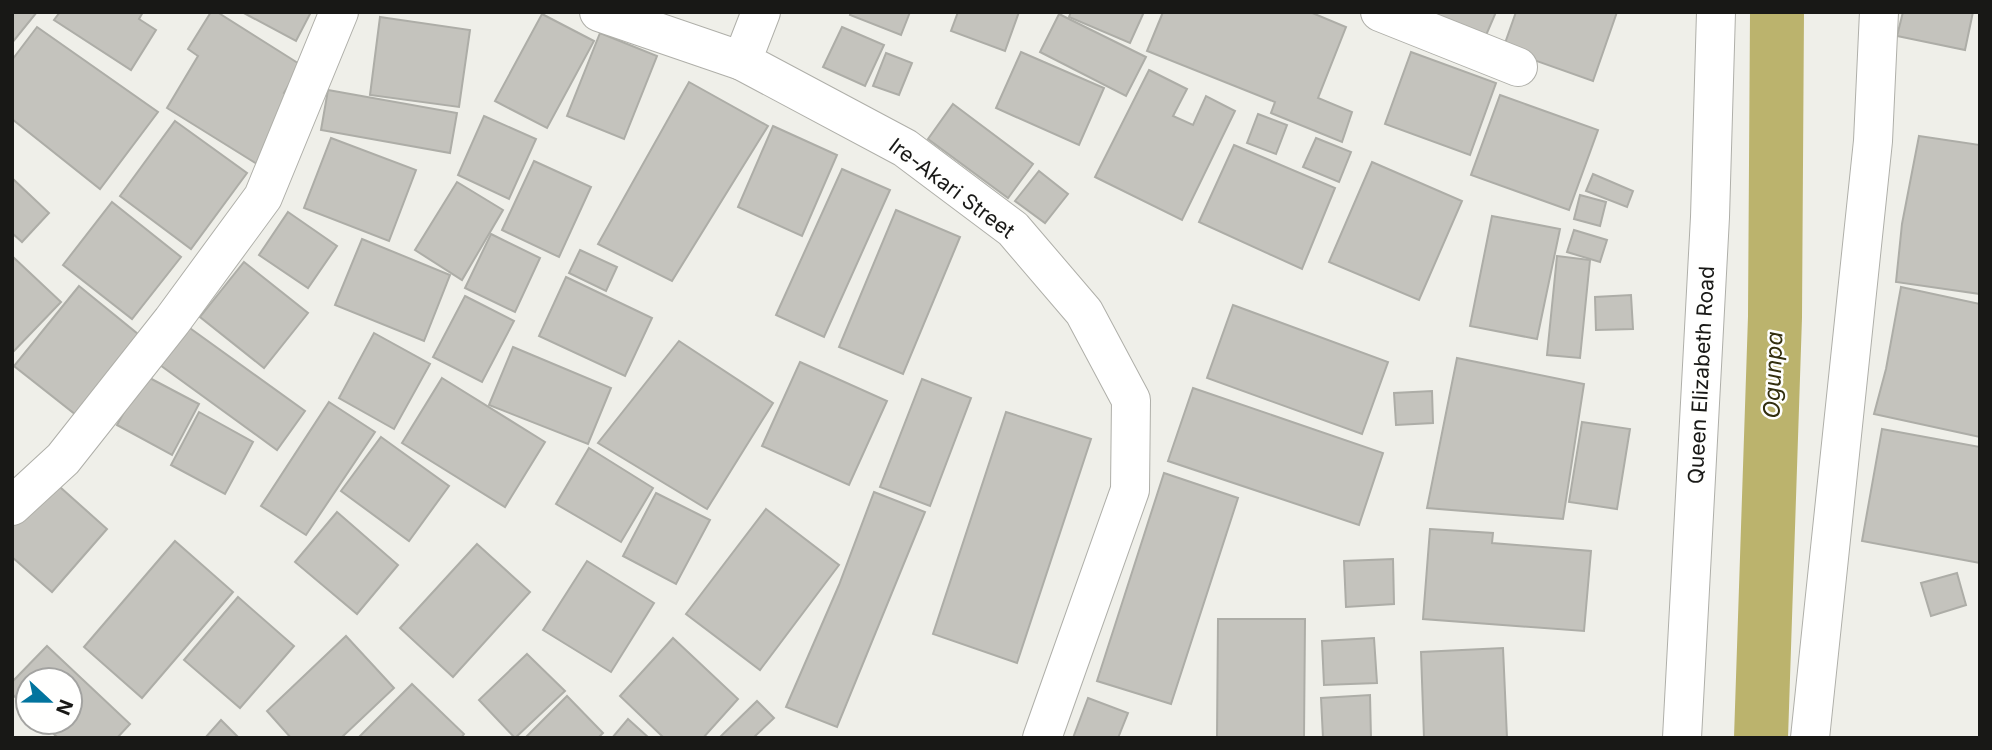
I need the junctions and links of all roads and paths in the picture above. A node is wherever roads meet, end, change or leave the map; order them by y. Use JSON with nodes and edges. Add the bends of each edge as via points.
{"nodes":[{"id":1,"x":340,"y":12,"type":"edge"},
{"id":2,"x":598,"y":12,"type":"edge"},
{"id":3,"x":761,"y":12,"type":"edge"},
{"id":4,"x":1380,"y":12,"type":"edge"},
{"id":5,"x":1716,"y":12,"type":"edge"},
{"id":6,"x":1879,"y":12,"type":"edge"},
{"id":7,"x":742,"y":61,"type":"junction"},
{"id":8,"x":1518,"y":67,"type":"dead end"},
{"id":9,"x":12,"y":506,"type":"edge"},
{"id":10,"x":1042,"y":738,"type":"edge"},
{"id":11,"x":1682,"y":738,"type":"edge"},
{"id":12,"x":1810,"y":738,"type":"edge"}],
"edges":[{"from":1,"to":9,"type":"street","via":[[263,197],[63,458]]},
{"from":2,"to":7,"type":"street","name":"Ire-Akari Street"},
{"from":3,"to":7,"type":"street"},
{"from":4,"to":8,"type":"street"},
{"from":5,"to":11,"type":"street","name":"Queen Elizabeth Road","via":[[1710,217]]},
{"from":6,"to":12,"type":"street","via":[[1873,141]]},
{"from":7,"to":10,"type":"street","name":"Ire-Akari Street","via":[[905,148],[1013,229],[1084,312],[1131,401],[1129,490]]}]}
